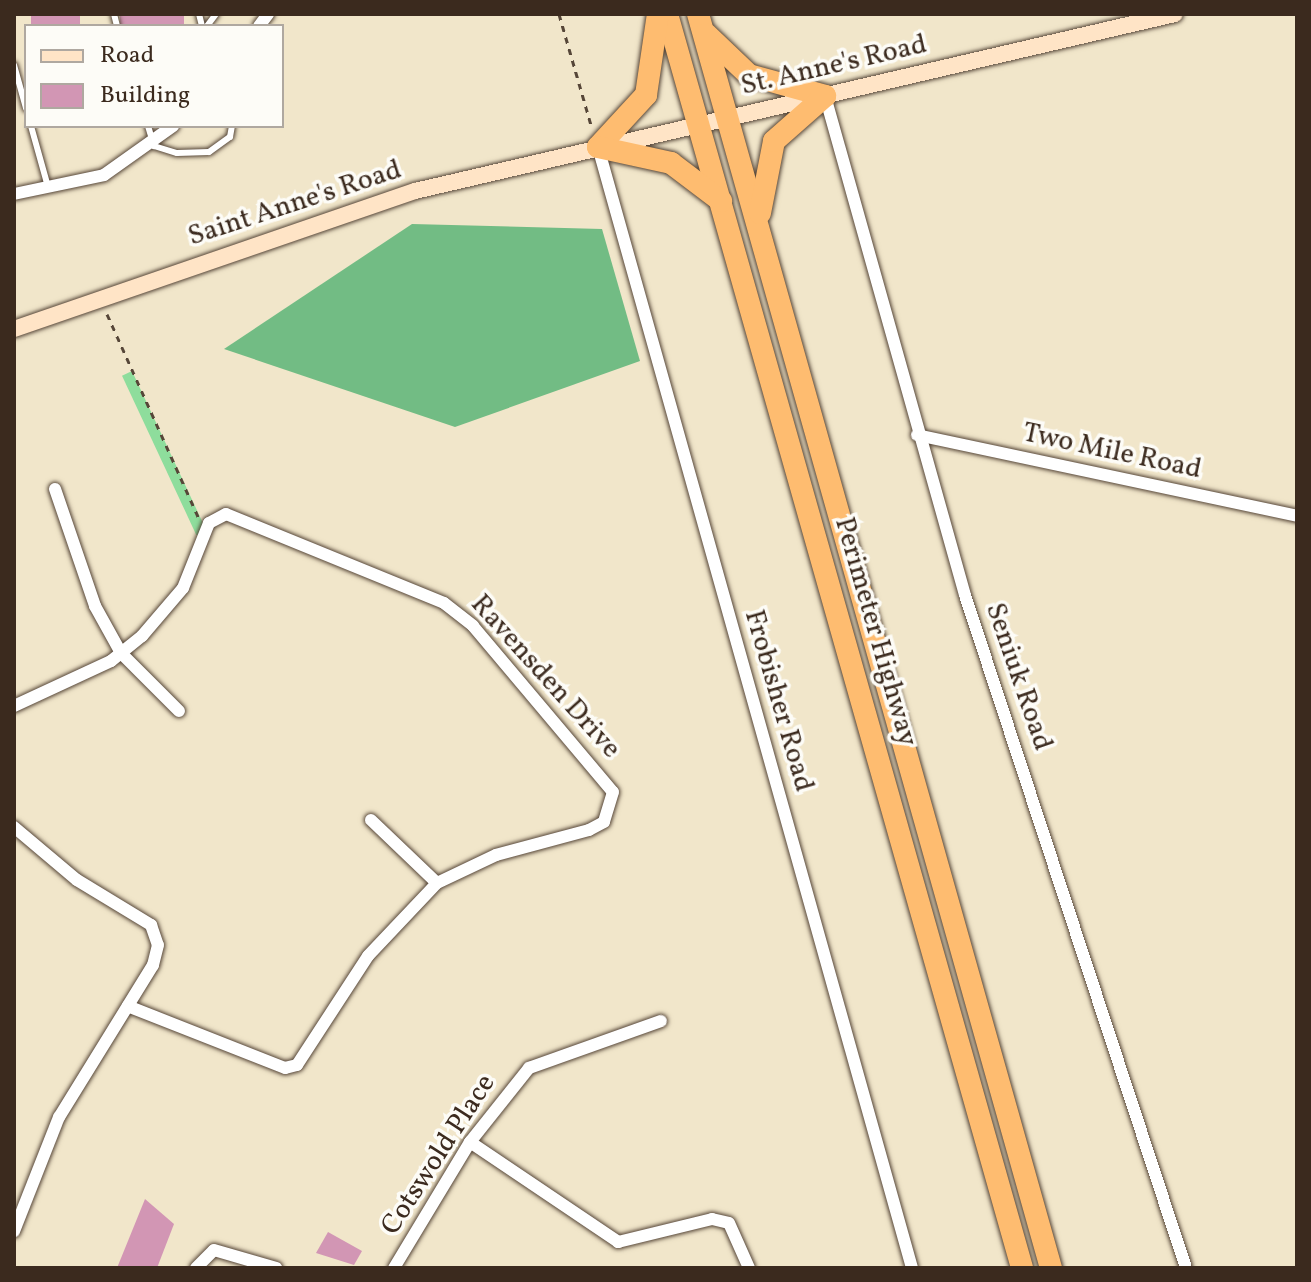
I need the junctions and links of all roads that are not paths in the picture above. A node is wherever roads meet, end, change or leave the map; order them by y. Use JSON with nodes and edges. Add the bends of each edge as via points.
{"nodes":[{"id":1,"x":658,"y":14,"type":"edge"},
{"id":2,"x":667,"y":14,"type":"edge"},
{"id":3,"x":1175,"y":14,"type":"edge"},
{"id":4,"x":700,"y":21,"type":"edge"},
{"id":5,"x":14,"y":65,"type":"edge"},
{"id":6,"x":825,"y":96,"type":"junction"},
{"id":7,"x":24,"y":101,"type":"edge"},
{"id":8,"x":727,"y":117,"type":"junction"},
{"id":9,"x":699,"y":124,"type":"junction"},
{"id":10,"x":32,"y":128,"type":"edge"},
{"id":11,"x":149,"y":128,"type":"edge"},
{"id":12,"x":171,"y":128,"type":"edge"},
{"id":13,"x":232,"y":128,"type":"edge"},
{"id":14,"x":154,"y":146,"type":"junction"},
{"id":15,"x":598,"y":147,"type":"junction"},
{"id":16,"x":48,"y":187,"type":"junction"},
{"id":17,"x":14,"y":194,"type":"edge"},
{"id":18,"x":722,"y":202,"type":"junction"},
{"id":19,"x":759,"y":226,"type":"junction"},
{"id":20,"x":14,"y":329,"type":"edge"},
{"id":21,"x":917,"y":435,"type":"junction"},
{"id":22,"x":55,"y":489,"type":"dead end"},
{"id":23,"x":1297,"y":516,"type":"edge"},
{"id":24,"x":121,"y":653,"type":"junction"},
{"id":25,"x":14,"y":706,"type":"edge"},
{"id":26,"x":179,"y":711,"type":"dead end"},
{"id":27,"x":371,"y":820,"type":"dead end"},
{"id":28,"x":14,"y":827,"type":"edge"},
{"id":29,"x":437,"y":883,"type":"junction"},
{"id":30,"x":128,"y":1006,"type":"junction"},
{"id":31,"x":661,"y":1021,"type":"dead end"},
{"id":32,"x":470,"y":1142,"type":"junction"},
{"id":33,"x":14,"y":1231,"type":"edge"},
{"id":34,"x":196,"y":1268,"type":"edge"},
{"id":35,"x":276,"y":1268,"type":"edge"},
{"id":36,"x":394,"y":1268,"type":"edge"},
{"id":37,"x":749,"y":1268,"type":"edge"},
{"id":38,"x":912,"y":1268,"type":"edge"},
{"id":39,"x":1022,"y":1268,"type":"edge"},
{"id":40,"x":1051,"y":1268,"type":"edge"},
{"id":41,"x":1186,"y":1268,"type":"edge"}],
"edges":[{"from":1,"to":15,"type":"highway","via":[[646,95]]},
{"from":2,"to":9,"type":"highway","name":"Perimeter Highway"},
{"from":3,"to":6,"type":"main road","name":"St. Anne's Road"},
{"from":4,"to":6,"type":"highway","via":[[749,75]]},
{"from":4,"to":8,"type":"highway","name":"Perimeter Highway"},
{"from":5,"to":7,"type":"lane"},
{"from":6,"to":8,"type":"main road","name":"St. Anne's Road"},
{"from":6,"to":19,"type":"highway","via":[[774,141]]},
{"from":6,"to":21,"type":"street","name":"Seniuk Road"},
{"from":8,"to":9,"type":"main road","name":"St. Anne's Road"},
{"from":8,"to":19,"type":"highway","name":"Perimeter Highway"},
{"from":9,"to":15,"type":"main road","name":"St. Anne's Road"},
{"from":9,"to":18,"type":"highway","name":"Perimeter Highway"},
{"from":10,"to":16,"type":"lane"},
{"from":11,"to":14,"type":"lane"},
{"from":12,"to":14,"type":"street"},
{"from":13,"to":14,"type":"lane","via":[[230,137],[209,152]]},
{"from":14,"to":16,"type":"street","via":[[104,175]]},
{"from":15,"to":18,"type":"highway","via":[[671,163]]},
{"from":15,"to":20,"type":"main road","name":"Saint Anne's Road","via":[[403,195]]},
{"from":15,"to":38,"type":"street","name":"Frobisher Road"},
{"from":16,"to":17,"type":"street"},
{"from":18,"to":39,"type":"highway","name":"Perimeter Highway"},
{"from":19,"to":40,"type":"highway","name":"Perimeter Highway"},
{"from":21,"to":23,"type":"street","name":"Two Mile Road"},
{"from":21,"to":41,"type":"street","name":"Seniuk Road"},
{"from":22,"to":24,"type":"street","via":[[79,571]]},
{"from":24,"to":25,"type":"street"},
{"from":24,"to":26,"type":"street"},
{"from":24,"to":29,"type":"street","name":"Ravensden Drive","via":[[183,588],[215,517],[226,514],[418,587],[473,626],[613,792],[604,822],[589,830],[496,855]]},
{"from":27,"to":29,"type":"street"},
{"from":28,"to":30,"type":"street","via":[[157,934],[153,965]]},
{"from":29,"to":30,"type":"street","name":"Ravensden Drive","via":[[368,956],[297,1065],[285,1068]]},
{"from":30,"to":33,"type":"street","via":[[59,1117]]},
{"from":31,"to":32,"type":"street","name":"Cotswold Place","via":[[529,1068]]},
{"from":32,"to":36,"type":"street","name":"Cotswold Place"},
{"from":32,"to":37,"type":"street","via":[[618,1242],[712,1219],[729,1223]]},
{"from":34,"to":35,"type":"street","via":[[214,1250]]}]}
